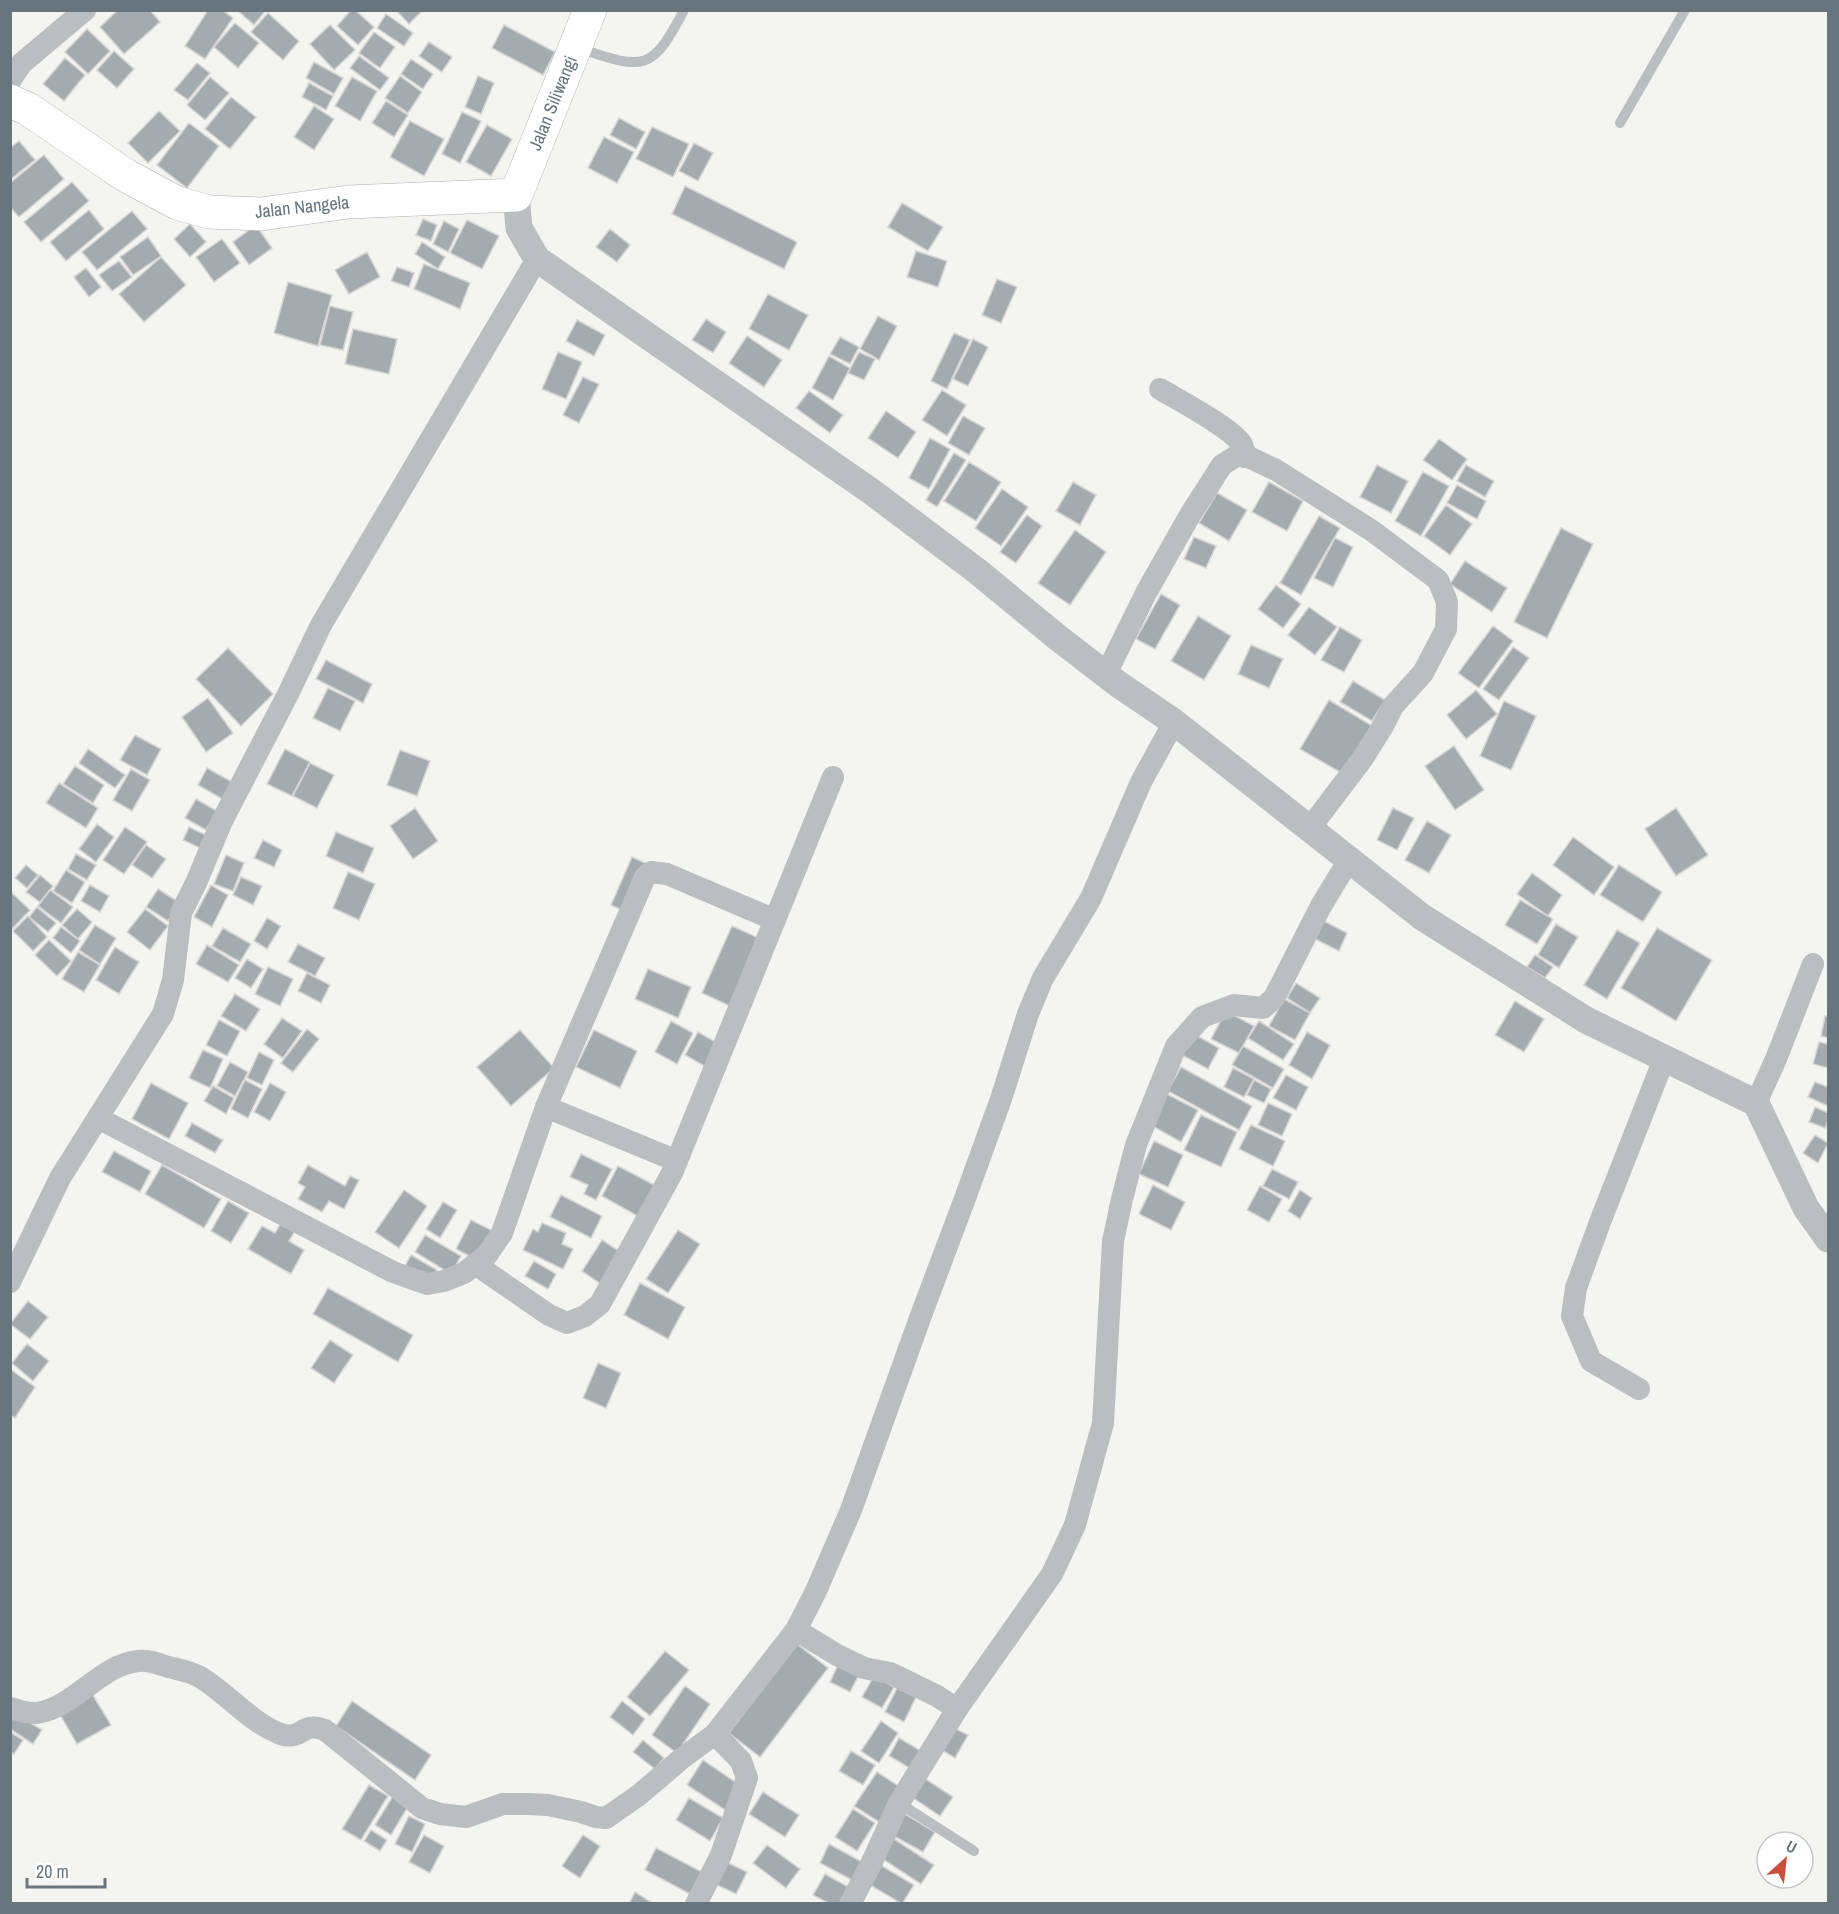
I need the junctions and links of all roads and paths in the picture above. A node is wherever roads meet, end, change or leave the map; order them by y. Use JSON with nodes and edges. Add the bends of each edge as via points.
{"nodes":[{"id":1,"x":85,"y":10,"type":"edge"},
{"id":2,"x":590,"y":10,"type":"edge"},
{"id":3,"x":684,"y":10,"type":"edge"},
{"id":4,"x":1685,"y":10,"type":"edge"},
{"id":5,"x":575,"y":46,"type":"junction"},
{"id":6,"x":10,"y":81,"type":"edge"},
{"id":7,"x":10,"y":101,"type":"edge"},
{"id":8,"x":1620,"y":123,"type":"dead end"},
{"id":9,"x":516,"y":195,"type":"junction"},
{"id":10,"x":537,"y":260,"type":"junction"},
{"id":11,"x":1160,"y":389,"type":"dead end"},
{"id":12,"x":1245,"y":457,"type":"junction"},
{"id":13,"x":1106,"y":674,"type":"junction"},
{"id":14,"x":1174,"y":722,"type":"junction"},
{"id":15,"x":833,"y":777,"type":"dead end"},
{"id":16,"x":1310,"y":828,"type":"junction"},
{"id":17,"x":1350,"y":858,"type":"junction"},
{"id":18,"x":775,"y":920,"type":"junction"},
{"id":19,"x":1813,"y":964,"type":"dead end"},
{"id":20,"x":1664,"y":1059,"type":"junction"},
{"id":21,"x":1756,"y":1102,"type":"junction"},
{"id":22,"x":546,"y":1107,"type":"junction"},
{"id":23,"x":98,"y":1118,"type":"junction"},
{"id":24,"x":677,"y":1161,"type":"junction"},
{"id":25,"x":1828,"y":1239,"type":"edge"},
{"id":26,"x":475,"y":1264,"type":"junction"},
{"id":27,"x":10,"y":1282,"type":"edge"},
{"id":28,"x":1639,"y":1389,"type":"dead end"},
{"id":29,"x":796,"y":1630,"type":"junction"},
{"id":30,"x":10,"y":1708,"type":"edge"},
{"id":31,"x":957,"y":1709,"type":"junction"},
{"id":32,"x":715,"y":1734,"type":"junction"},
{"id":33,"x":899,"y":1803,"type":"junction"},
{"id":34,"x":974,"y":1851,"type":"dead end"},
{"id":35,"x":696,"y":1904,"type":"edge"},
{"id":36,"x":850,"y":1904,"type":"edge"}],
"edges":[{"from":1,"to":6,"type":"street","via":[[22,63]]},
{"from":2,"to":5,"type":"main road","name":"Jalan Siliwangi"},
{"from":3,"to":5,"type":"lane","via":[[668,41],[651,59],[634,63]]},
{"from":4,"to":8,"type":"lane"},
{"from":5,"to":9,"type":"main road","name":"Jalan Siliwangi"},
{"from":7,"to":9,"type":"main road","name":"Jalan Nangela","via":[[126,175],[177,202],[209,212],[261,214],[348,202]]},
{"from":9,"to":10,"type":"street","via":[[519,228]]},
{"from":10,"to":13,"type":"street","via":[[872,492]]},
{"from":10,"to":23,"type":"street","via":[[321,625],[222,821],[181,913],[173,980],[163,1014]]},
{"from":11,"to":12,"type":"street","via":[[1227,430],[1240,442]]},
{"from":12,"to":13,"type":"street","via":[[1238,455],[1222,465],[1146,593]]},
{"from":12,"to":16,"type":"street","via":[[1276,470],[1371,530],[1438,580],[1447,602],[1446,629],[1424,673],[1393,706],[1363,758]]},
{"from":13,"to":14,"type":"street"},
{"from":14,"to":16,"type":"street"},
{"from":14,"to":29,"type":"street","via":[[1141,782],[1091,898],[1043,978],[1028,1014],[998,1109],[851,1510]]},
{"from":15,"to":18,"type":"street"},
{"from":16,"to":17,"type":"street"},
{"from":17,"to":20,"type":"street","via":[[1422,917],[1586,1020]]},
{"from":17,"to":31,"type":"street","via":[[1274,998],[1263,1008],[1234,1005],[1202,1017],[1176,1046],[1136,1145],[1122,1198],[1113,1241],[1103,1423],[1075,1525],[1052,1574]]},
{"from":18,"to":22,"type":"street","via":[[667,874],[651,872],[645,877]]},
{"from":18,"to":24,"type":"street"},
{"from":19,"to":21,"type":"street"},
{"from":20,"to":21,"type":"street"},
{"from":20,"to":28,"type":"street","via":[[1576,1288],[1572,1316],[1591,1360]]},
{"from":21,"to":25,"type":"street","via":[[1806,1208]]},
{"from":22,"to":24,"type":"street"},
{"from":22,"to":26,"type":"street","via":[[502,1233],[487,1255]]},
{"from":23,"to":26,"type":"street","via":[[412,1280],[427,1284],[444,1281]]},
{"from":23,"to":27,"type":"street","via":[[60,1178]]},
{"from":24,"to":26,"type":"street","via":[[600,1304],[585,1316],[567,1323],[549,1315]]},
{"from":29,"to":31,"type":"street","via":[[837,1655],[864,1668],[890,1673]]},
{"from":29,"to":32,"type":"street"},
{"from":30,"to":32,"type":"street","via":[[35,1714],[53,1708],[120,1665],[147,1661],[198,1675],[279,1733],[291,1736],[309,1726],[325,1730],[422,1808],[466,1817],[503,1804],[528,1803],[606,1818]]},
{"from":31,"to":33,"type":"street"},
{"from":32,"to":35,"type":"street","via":[[741,1761],[747,1778],[721,1855]]},
{"from":33,"to":34,"type":"lane"},
{"from":33,"to":36,"type":"street"}]}
